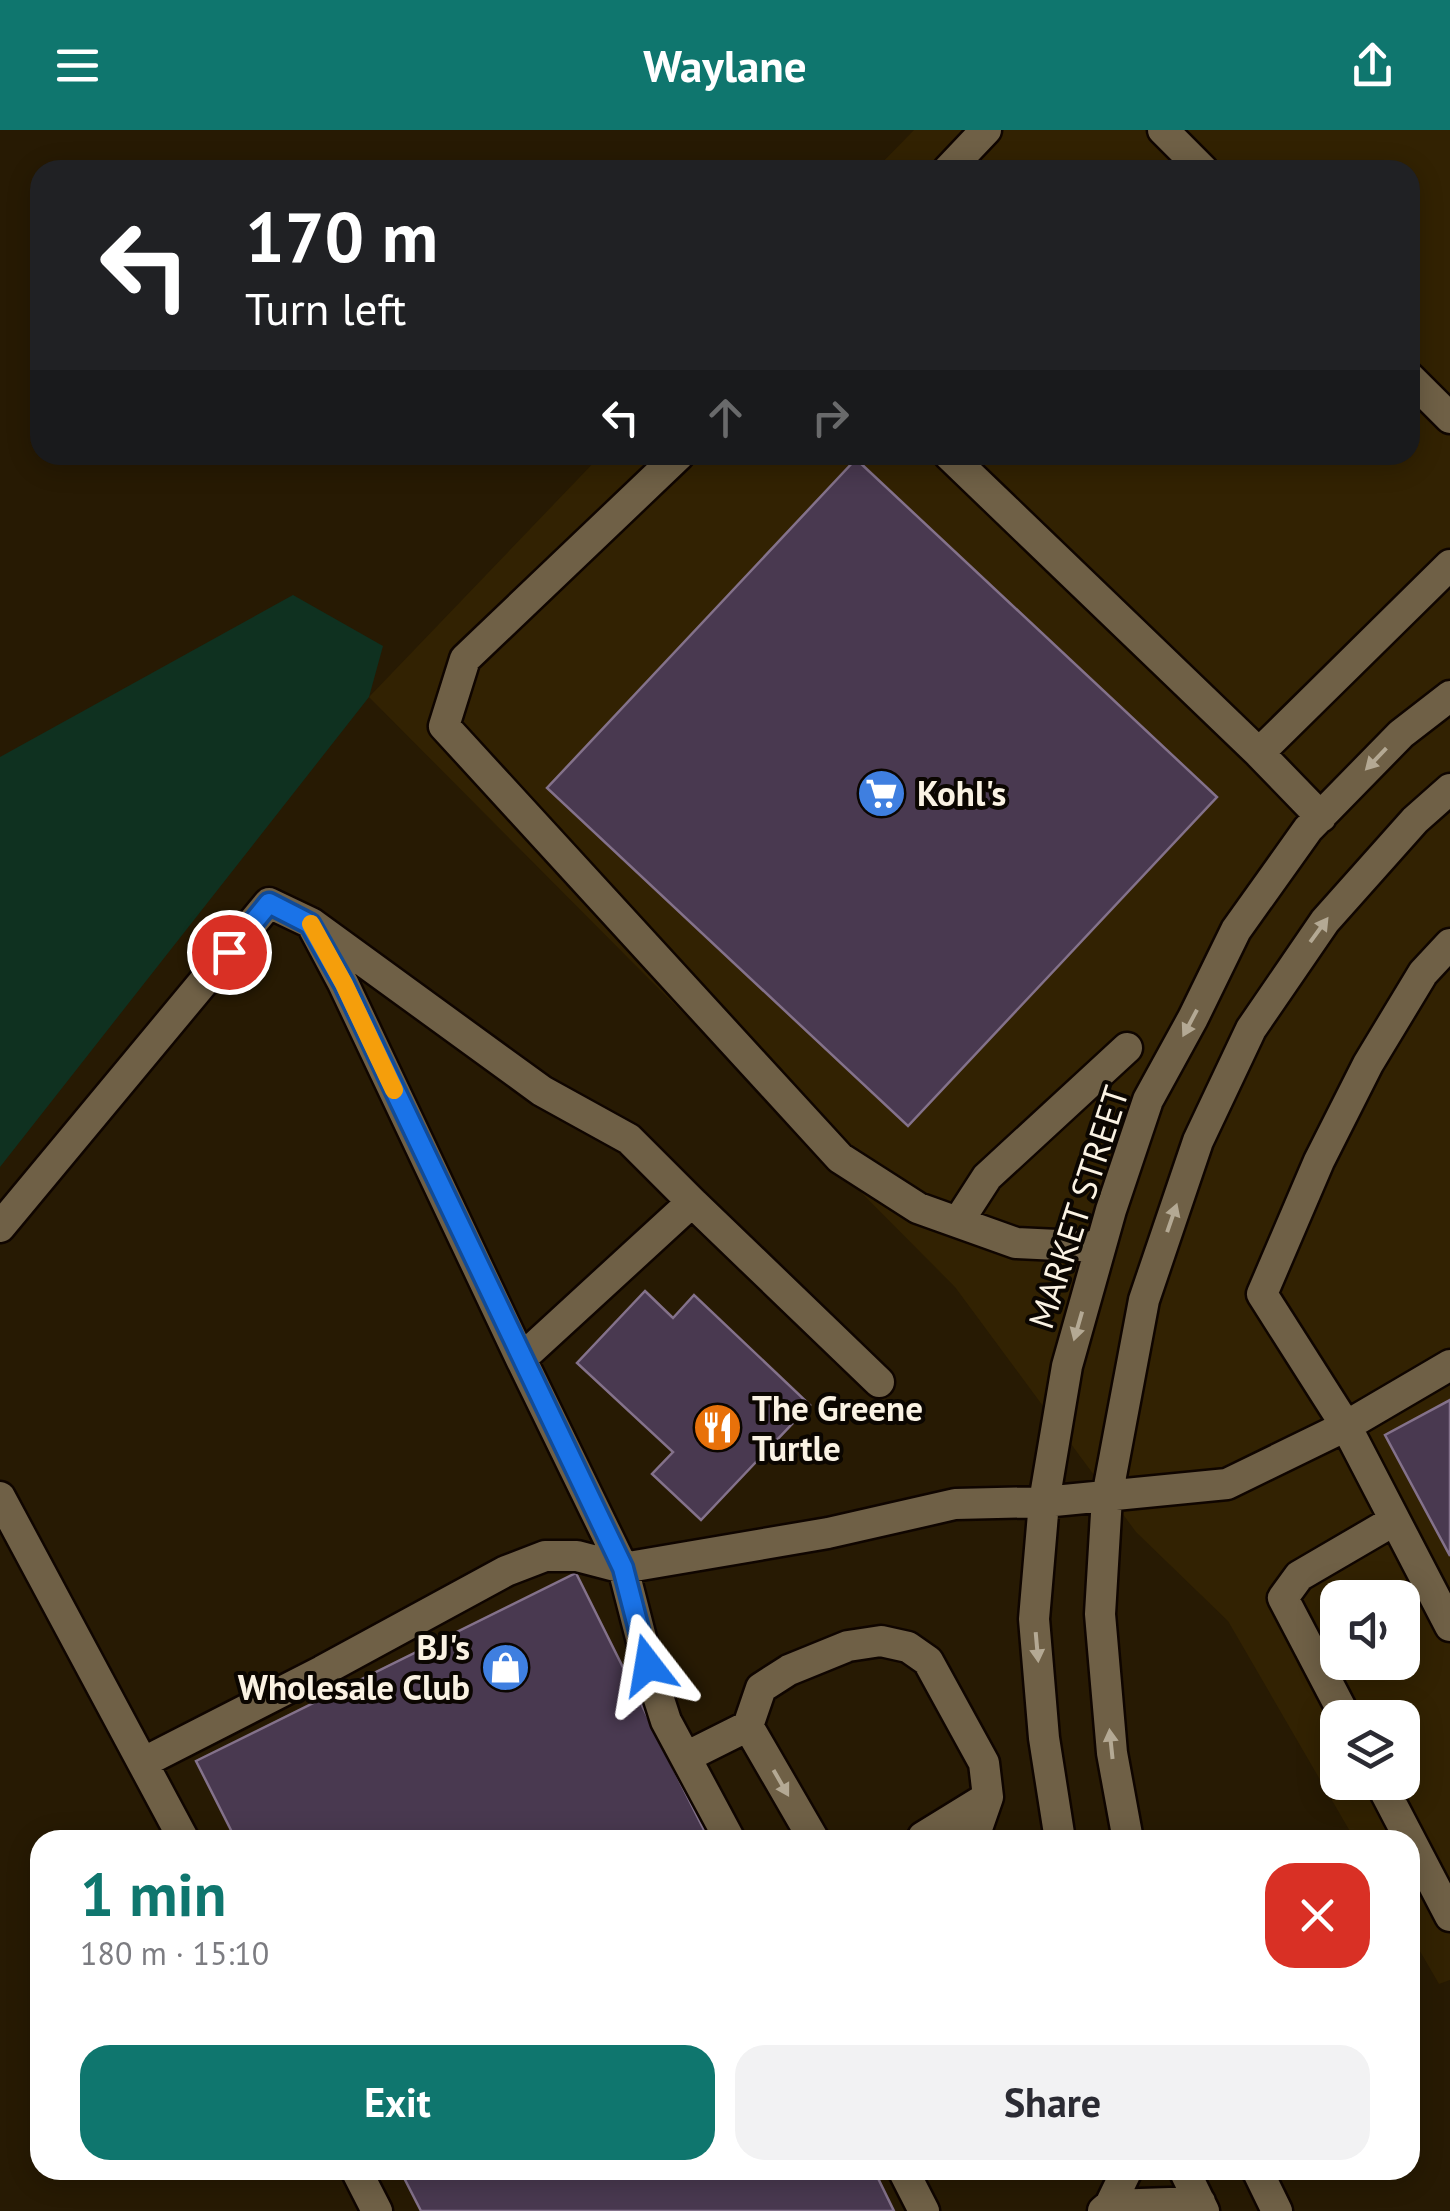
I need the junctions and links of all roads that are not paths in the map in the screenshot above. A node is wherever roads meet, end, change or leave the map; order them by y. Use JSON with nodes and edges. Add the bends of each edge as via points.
{"nodes":[{"id":1,"x":986,"y":130,"type":"edge"},
{"id":2,"x":1163,"y":130,"type":"edge"},
{"id":3,"x":958,"y":160,"type":"edge"},
{"id":4,"x":1193,"y":160,"type":"edge"},
{"id":5,"x":1420,"y":388,"type":"edge"},
{"id":6,"x":1450,"y":418,"type":"edge"},
{"id":7,"x":669,"y":465,"type":"edge"},
{"id":8,"x":958,"y":465,"type":"edge"},
{"id":9,"x":1450,"y":565,"type":"edge"},
{"id":10,"x":1450,"y":696,"type":"edge"},
{"id":11,"x":1259,"y":753,"type":"junction"},
{"id":12,"x":1450,"y":789,"type":"edge"},
{"id":13,"x":1321,"y":816,"type":"junction"},
{"id":14,"x":310,"y":924,"type":"junction"},
{"id":15,"x":1450,"y":944,"type":"edge"},
{"id":16,"x":1127,"y":1048,"type":"dead end"},
{"id":17,"x":692,"y":1202,"type":"junction"},
{"id":18,"x":958,"y":1222,"type":"junction"},
{"id":19,"x":0,"y":1227,"type":"edge"},
{"id":20,"x":1100,"y":1247,"type":"junction"},
{"id":21,"x":522,"y":1359,"type":"junction"},
{"id":22,"x":1450,"y":1365,"type":"edge"},
{"id":23,"x":880,"y":1382,"type":"dead end"},
{"id":24,"x":1346,"y":1426,"type":"junction"},
{"id":25,"x":1106,"y":1497,"type":"junction"},
{"id":26,"x":0,"y":1498,"type":"edge"},
{"id":27,"x":1044,"y":1502,"type":"junction"},
{"id":28,"x":1394,"y":1520,"type":"junction"},
{"id":29,"x":623,"y":1568,"type":"junction"},
{"id":30,"x":1450,"y":1626,"type":"edge"},
{"id":31,"x":1337,"y":1700,"type":"edge"},
{"id":32,"x":748,"y":1726,"type":"junction"},
{"id":33,"x":686,"y":1757,"type":"junction"},
{"id":34,"x":144,"y":1762,"type":"junction"},
{"id":35,"x":988,"y":1797,"type":"junction"},
{"id":36,"x":1389,"y":1800,"type":"edge"},
{"id":37,"x":179,"y":1830,"type":"edge"},
{"id":38,"x":725,"y":1830,"type":"edge"},
{"id":39,"x":808,"y":1830,"type":"edge"},
{"id":40,"x":934,"y":1830,"type":"edge"},
{"id":41,"x":976,"y":1830,"type":"edge"},
{"id":42,"x":1058,"y":1830,"type":"edge"},
{"id":43,"x":1126,"y":1830,"type":"edge"},
{"id":44,"x":1405,"y":1830,"type":"edge"},
{"id":45,"x":1420,"y":1859,"type":"edge"},
{"id":46,"x":1450,"y":1916,"type":"edge"},
{"id":47,"x":361,"y":2180,"type":"edge"},
{"id":48,"x":908,"y":2180,"type":"edge"},
{"id":49,"x":1121,"y":2180,"type":"edge"},
{"id":50,"x":1189,"y":2180,"type":"edge"},
{"id":51,"x":1262,"y":2180,"type":"edge"},
{"id":52,"x":1202,"y":2206,"type":"edge"},
{"id":53,"x":1106,"y":2208,"type":"edge"},
{"id":54,"x":377,"y":2211,"type":"edge"},
{"id":55,"x":924,"y":2211,"type":"edge"},
{"id":56,"x":1277,"y":2211,"type":"edge"}],
"edges":[{"from":1,"to":3,"type":"street"},
{"from":2,"to":4,"type":"street"},
{"from":5,"to":6,"type":"street"},
{"from":7,"to":18,"type":"street","via":[[465,659],[444,726],[840,1158],[918,1208]]},
{"from":8,"to":11,"type":"street"},
{"from":9,"to":11,"type":"street"},
{"from":10,"to":13,"type":"street","name":"MARKET STREET","one_way":true,"via":[[1401,734]]},
{"from":11,"to":13,"type":"street"},
{"from":25,"to":12,"type":"street","one_way":true,"via":[[1144,1300],[1198,1140],[1251,1029],[1326,921],[1414,820]]},
{"from":13,"to":20,"type":"street","name":"MARKET STREET","one_way":true,"via":[[1236,930],[1148,1100]]},
{"from":14,"to":17,"type":"street","via":[[542,1091],[630,1138]]},
{"from":14,"to":19,"type":"street","via":[[269,903]]},
{"from":14,"to":21,"type":"street"},
{"from":15,"to":24,"type":"street","via":[[1423,973],[1368,1064],[1262,1294]]},
{"from":16,"to":18,"type":"street","via":[[987,1177]]},
{"from":17,"to":21,"type":"street"},
{"from":17,"to":23,"type":"street"},
{"from":18,"to":20,"type":"street","via":[[1016,1242]]},
{"from":20,"to":27,"type":"street","name":"MARKET STREET","one_way":true,"via":[[1067,1366]]},
{"from":21,"to":29,"type":"street"},
{"from":22,"to":24,"type":"street"},
{"from":24,"to":25,"type":"street","via":[[1226,1484]]},
{"from":24,"to":28,"type":"street"},
{"from":25,"to":27,"type":"street"},
{"from":43,"to":25,"type":"street","one_way":true,"via":[[1100,1614]]},
{"from":26,"to":34,"type":"street"},
{"from":27,"to":29,"type":"street","via":[[955,1504]]},
{"from":27,"to":42,"type":"street","name":"MARKET STREET","one_way":true,"via":[[1034,1618]]},
{"from":28,"to":30,"type":"street"},
{"from":28,"to":31,"type":"street","via":[[1299,1576],[1283,1598]]},
{"from":29,"to":33,"type":"street","via":[[666,1720]]},
{"from":29,"to":34,"type":"street","via":[[544,1556],[506,1571]]},
{"from":32,"to":33,"type":"street"},
{"from":32,"to":35,"type":"street","via":[[760,1688],[789,1670],[848,1646],[881,1641],[908,1647],[928,1662],[984,1763]]},
{"from":32,"to":39,"type":"street","one_way":true},
{"from":33,"to":38,"type":"street"},
{"from":34,"to":37,"type":"street"},
{"from":35,"to":40,"type":"street"},
{"from":35,"to":41,"type":"street"},
{"from":36,"to":44,"type":"street"},
{"from":45,"to":46,"type":"street"},
{"from":47,"to":54,"type":"street"},
{"from":48,"to":55,"type":"street"},
{"from":49,"to":53,"type":"street"},
{"from":50,"to":52,"type":"street"},
{"from":51,"to":56,"type":"street"},
{"from":52,"to":53,"type":"street"}]}
